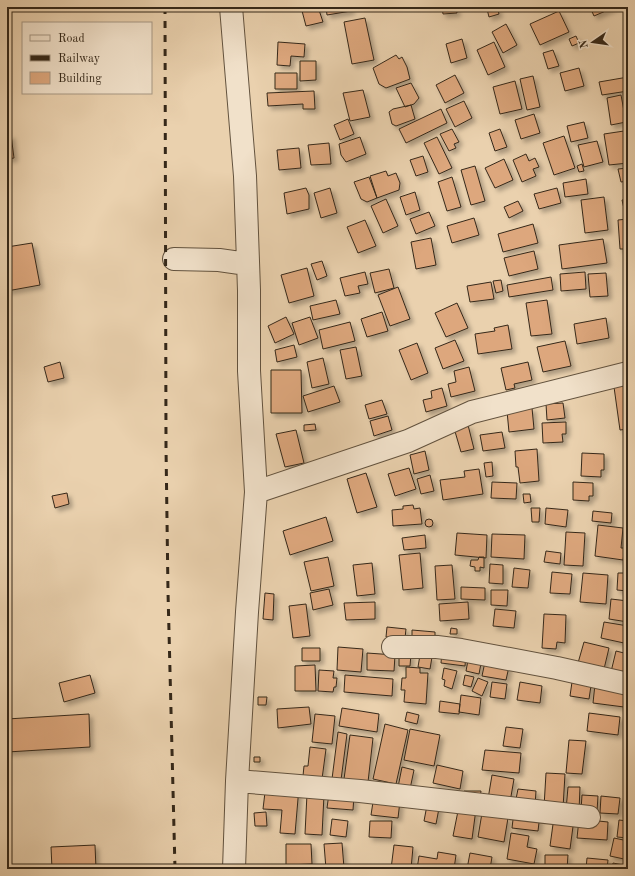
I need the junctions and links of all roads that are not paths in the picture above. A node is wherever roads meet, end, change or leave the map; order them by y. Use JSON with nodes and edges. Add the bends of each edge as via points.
{"nodes":[{"id":1,"x":231,"y":7,"type":"edge"},
{"id":2,"x":174,"y":259,"type":"dead end"},
{"id":3,"x":247,"y":264,"type":"junction"},
{"id":4,"x":628,"y":373,"type":"edge"},
{"id":5,"x":256,"y":492,"type":"junction"},
{"id":6,"x":393,"y":647,"type":"dead end"},
{"id":7,"x":628,"y":684,"type":"edge"},
{"id":8,"x":237,"y":781,"type":"junction"},
{"id":9,"x":588,"y":817,"type":"dead end"},
{"id":10,"x":234,"y":869,"type":"edge"}],
"edges":[{"from":1,"to":3,"type":"street","via":[[245,176]]},
{"from":2,"to":3,"type":"street","via":[[219,260]]},
{"from":3,"to":5,"type":"street","via":[[249,371]]},
{"from":4,"to":5,"type":"street","via":[[472,412],[408,442]]},
{"from":5,"to":8,"type":"street"},
{"from":6,"to":7,"type":"street","via":[[461,650]]},
{"from":8,"to":9,"type":"street"},
{"from":8,"to":10,"type":"street"}]}
